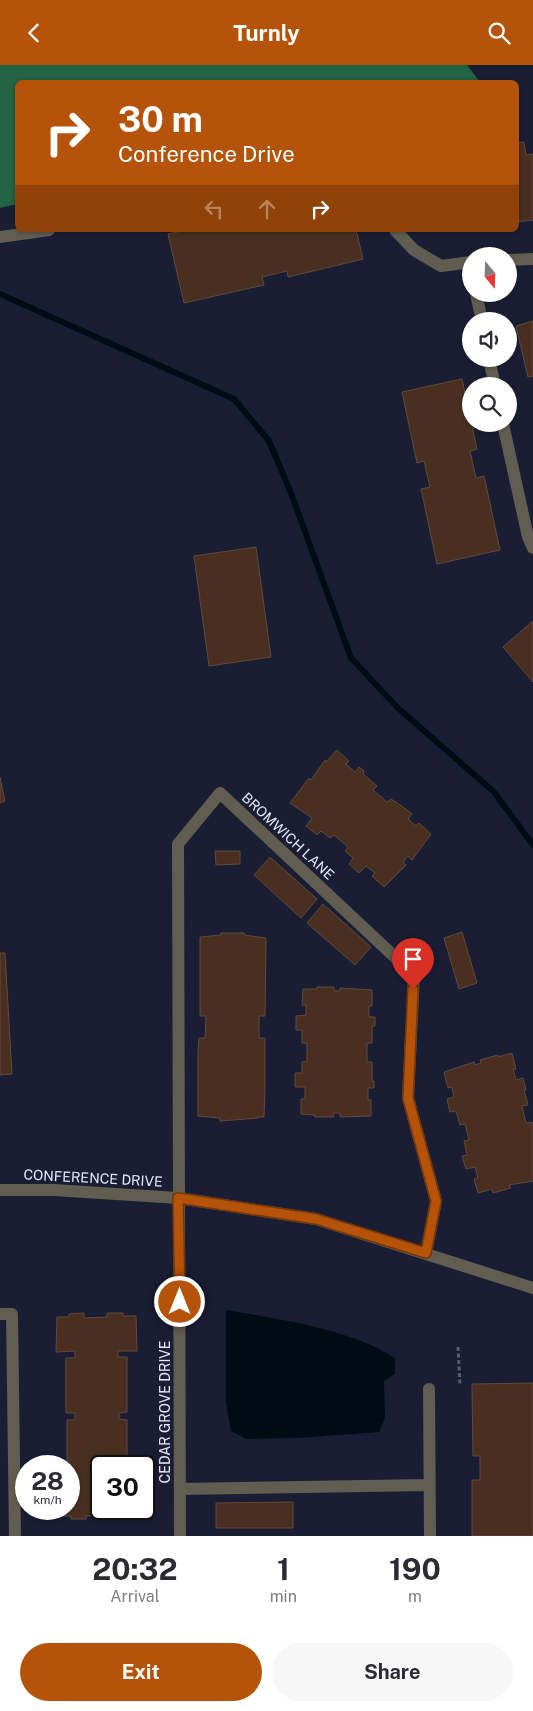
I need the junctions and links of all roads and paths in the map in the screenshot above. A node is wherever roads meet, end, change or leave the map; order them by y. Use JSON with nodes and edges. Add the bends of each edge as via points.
{"nodes":[{"id":1,"x":35,"y":232,"type":"edge"},
{"id":2,"x":397,"y":232,"type":"edge"},
{"id":3,"x":0,"y":237,"type":"edge"},
{"id":4,"x":533,"y":259,"type":"edge"},
{"id":5,"x":518,"y":260,"type":"edge"},
{"id":6,"x":462,"y":266,"type":"edge"},
{"id":7,"x":505,"y":432,"type":"edge"},
{"id":8,"x":533,"y":548,"type":"edge"},
{"id":9,"x":0,"y":1190,"type":"edge"},
{"id":10,"x":178,"y":1198,"type":"junction"},
{"id":11,"x":426,"y":1253,"type":"junction"},
{"id":12,"x":533,"y":1288,"type":"edge"},
{"id":13,"x":6,"y":1314,"type":"edge"},
{"id":14,"x":458,"y":1347,"type":"dead end"},
{"id":15,"x":460,"y":1385,"type":"dead end"},
{"id":16,"x":429,"y":1389,"type":"dead end"},
{"id":17,"x":429,"y":1485,"type":"junction"},
{"id":18,"x":180,"y":1489,"type":"junction"},
{"id":19,"x":15,"y":1536,"type":"edge"},
{"id":20,"x":180,"y":1536,"type":"edge"},
{"id":21,"x":430,"y":1536,"type":"edge"}],
"edges":[{"from":1,"to":3,"type":"street"},
{"from":2,"to":6,"type":"street","via":[[414,250],[442,266]]},
{"from":4,"to":5,"type":"street"},
{"from":7,"to":8,"type":"street","via":[[529,543]]},
{"from":9,"to":10,"type":"street","name":"CONFERENCE DRIVE"},
{"from":10,"to":11,"type":"street","name":"CONFERENCE DRIVE","via":[[316,1219]]},
{"from":10,"to":11,"type":"street","name":"BROMWICH LANE","via":[[178,844],[220,793],[414,975],[408,1098],[436,1201]]},
{"from":10,"to":18,"type":"street","name":"CEDAR GROVE DRIVE"},
{"from":11,"to":12,"type":"street","name":"CONFERENCE DRIVE"},
{"from":13,"to":19,"type":"street"},
{"from":14,"to":15,"type":"path"},
{"from":16,"to":17,"type":"street"},
{"from":17,"to":18,"type":"street"},
{"from":17,"to":21,"type":"street"},
{"from":18,"to":20,"type":"street","name":"CEDAR GROVE DRIVE"}]}
